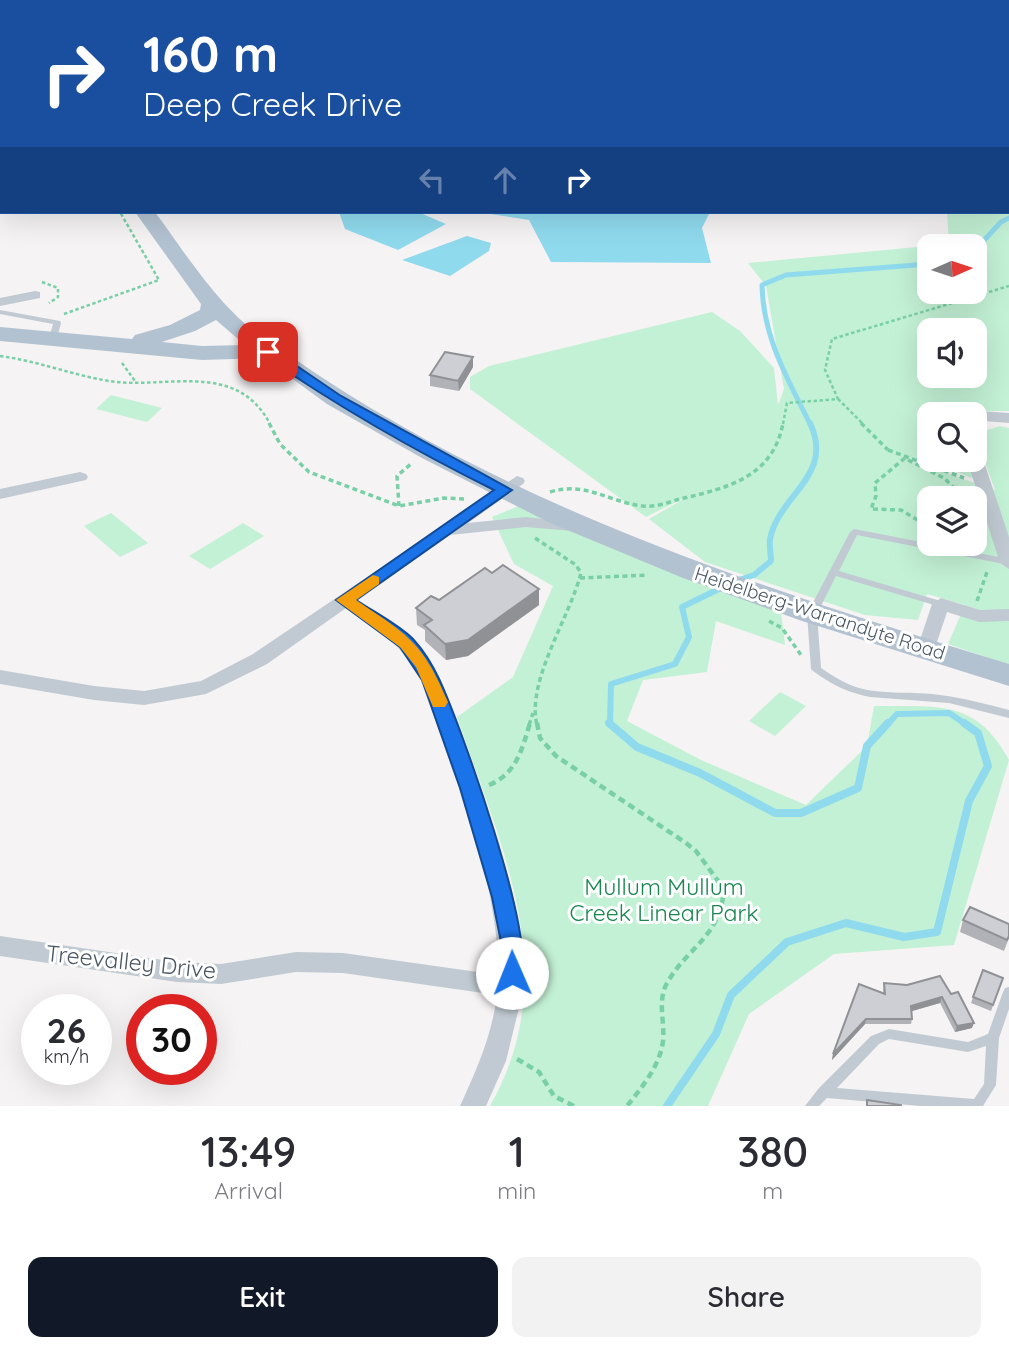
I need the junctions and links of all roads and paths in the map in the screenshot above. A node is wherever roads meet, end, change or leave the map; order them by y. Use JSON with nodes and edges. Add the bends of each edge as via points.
{"nodes":[{"id":1,"x":121,"y":214,"type":"edge"},
{"id":2,"x":147,"y":214,"type":"edge"},
{"id":3,"x":177,"y":253,"type":"junction"},
{"id":4,"x":1009,"y":286,"type":"edge"},
{"id":5,"x":36,"y":289,"type":"joint"},
{"id":6,"x":0,"y":302,"type":"edge"},
{"id":7,"x":49,"y":303,"type":"dead end"},
{"id":8,"x":212,"y":304,"type":"junction"},
{"id":9,"x":0,"y":312,"type":"edge"},
{"id":10,"x":57,"y":327,"type":"junction"},
{"id":11,"x":0,"y":334,"type":"edge"},
{"id":12,"x":126,"y":344,"type":"junction"},
{"id":13,"x":270,"y":345,"type":"junction"},
{"id":14,"x":202,"y":353,"type":"junction"},
{"id":15,"x":0,"y":356,"type":"edge"},
{"id":16,"x":336,"y":398,"type":"junction"},
{"id":17,"x":838,"y":399,"type":"junction"},
{"id":18,"x":987,"y":416,"type":"edge"},
{"id":19,"x":1009,"y":418,"type":"edge"},
{"id":20,"x":431,"y":453,"type":"junction"},
{"id":21,"x":905,"y":458,"type":"junction"},
{"id":22,"x":979,"y":472,"type":"edge"},
{"id":23,"x":80,"y":477,"type":"dead end"},
{"id":24,"x":952,"y":486,"type":"edge"},
{"id":25,"x":504,"y":490,"type":"junction"},
{"id":26,"x":0,"y":494,"type":"edge"},
{"id":27,"x":545,"y":496,"type":"junction"},
{"id":28,"x":399,"y":506,"type":"junction"},
{"id":29,"x":917,"y":520,"type":"edge"},
{"id":30,"x":526,"y":522,"type":"junction"},
{"id":31,"x":589,"y":529,"type":"junction"},
{"id":32,"x":448,"y":530,"type":"junction"},
{"id":33,"x":632,"y":547,"type":"junction"},
{"id":34,"x":1009,"y":563,"type":"edge"},
{"id":35,"x":833,"y":572,"type":"junction"},
{"id":36,"x":654,"y":576,"type":"dead end"},
{"id":37,"x":580,"y":578,"type":"junction"},
{"id":38,"x":345,"y":600,"type":"junction"},
{"id":39,"x":941,"y":604,"type":"junction"},
{"id":40,"x":770,"y":610,"type":"junction"},
{"id":41,"x":812,"y":614,"type":"junction"},
{"id":42,"x":1009,"y":615,"type":"edge"},
{"id":43,"x":926,"y":649,"type":"junction"},
{"id":44,"x":816,"y":669,"type":"junction"},
{"id":45,"x":1009,"y":675,"type":"edge"},
{"id":46,"x":0,"y":677,"type":"edge"},
{"id":47,"x":534,"y":710,"type":"junction"},
{"id":48,"x":1009,"y":714,"type":"edge"},
{"id":49,"x":469,"y":788,"type":"junction"},
{"id":50,"x":0,"y":946,"type":"edge"},
{"id":51,"x":512,"y":987,"type":"junction"},
{"id":52,"x":1009,"y":992,"type":"edge"},
{"id":53,"x":993,"y":1038,"type":"junction"},
{"id":54,"x":498,"y":1052,"type":"junction"},
{"id":55,"x":823,"y":1092,"type":"junction"},
{"id":56,"x":977,"y":1105,"type":"edge"},
{"id":57,"x":473,"y":1106,"type":"edge"},
{"id":58,"x":573,"y":1106,"type":"edge"},
{"id":59,"x":627,"y":1106,"type":"edge"},
{"id":60,"x":811,"y":1106,"type":"edge"}],
"edges":[{"from":1,"to":10,"type":"path","via":[[159,280]]},
{"from":2,"to":3,"type":"main road","name":"Heidelberg-Warrandyte Road"},
{"from":3,"to":8,"type":"main road","name":"Heidelberg-Warrandyte Road"},
{"from":3,"to":13,"type":"main road","name":"Heidelberg-Warrandyte Road"},
{"from":4,"to":17,"type":"path","via":[[832,339],[825,370]]},
{"from":5,"to":6,"type":"street"},
{"from":5,"to":7,"type":"path","via":[[46,281],[58,288],[58,297]]},
{"from":8,"to":12,"type":"main road","via":[[211,313],[179,332]]},
{"from":8,"to":13,"type":"main road","name":"Heidelberg-Warrandyte Road"},
{"from":9,"to":10,"type":"lane","via":[[57,323]]},
{"from":10,"to":11,"type":"main road"},
{"from":10,"to":12,"type":"main road"},
{"from":12,"to":13,"type":"main road"},
{"from":12,"to":14,"type":"main road"},
{"from":13,"to":14,"type":"main road"},
{"from":13,"to":16,"type":"main road","name":"Heidelberg-Warrandyte Road"},
{"from":13,"to":25,"type":"main road","name":"Heidelberg-Warrandyte Road"},
{"from":14,"to":16,"type":"main road"},
{"from":15,"to":28,"type":"path","via":[[114,382],[176,379],[225,386],[245,394],[266,417],[280,444],[309,472]]},
{"from":16,"to":20,"type":"main road","name":"Heidelberg-Warrandyte Road"},
{"from":17,"to":21,"type":"path","via":[[888,450]]},
{"from":17,"to":27,"type":"path","via":[[787,402],[779,444],[751,476],[707,494],[645,507],[569,486]]},
{"from":18,"to":19,"type":"street"},
{"from":20,"to":25,"type":"main road","name":"Heidelberg-Warrandyte Road"},
{"from":20,"to":28,"type":"path","via":[[397,475]]},
{"from":21,"to":24,"type":"path"},
{"from":21,"to":29,"type":"path","via":[[875,483],[871,509],[901,510]]},
{"from":22,"to":34,"type":"street"},
{"from":23,"to":26,"type":"street"},
{"from":25,"to":27,"type":"main road","name":"Heidelberg-Warrandyte Road"},
{"from":25,"to":28,"type":"path"},
{"from":25,"to":31,"type":"main road","name":"Heidelberg-Warrandyte Road"},
{"from":25,"to":32,"type":"street"},
{"from":27,"to":33,"type":"main road","name":"Heidelberg-Warrandyte Road"},
{"from":30,"to":31,"type":"street"},
{"from":30,"to":32,"type":"street"},
{"from":30,"to":37,"type":"path","via":[[531,535],[576,565]]},
{"from":31,"to":33,"type":"main road","name":"Heidelberg-Warrandyte Road"},
{"from":32,"to":38,"type":"street"},
{"from":33,"to":40,"type":"main road","name":"Heidelberg-Warrandyte Road"},
{"from":34,"to":35,"type":"lane","via":[[854,532]]},
{"from":35,"to":39,"type":"lane"},
{"from":35,"to":41,"type":"lane"},
{"from":36,"to":37,"type":"path"},
{"from":37,"to":47,"type":"path","via":[[537,690]]},
{"from":38,"to":46,"type":"street","via":[[242,671],[191,692],[122,697]]},
{"from":38,"to":49,"type":"street","via":[[395,633],[424,665]]},
{"from":39,"to":42,"type":"street","via":[[979,616]]},
{"from":39,"to":43,"type":"street"},
{"from":40,"to":41,"type":"main road","name":"Heidelberg-Warrandyte Road"},
{"from":40,"to":44,"type":"path","via":[[794,649]]},
{"from":41,"to":43,"type":"main road","name":"Heidelberg-Warrandyte Road"},
{"from":41,"to":44,"type":"lane"},
{"from":43,"to":45,"type":"main road","name":"Heidelberg-Warrandyte Road"},
{"from":44,"to":48,"type":"lane","via":[[835,683],[869,695],[929,697]]},
{"from":47,"to":49,"type":"path","via":[[513,770],[496,783]]},
{"from":47,"to":59,"type":"path","via":[[548,750],[686,843],[724,890],[722,914],[713,933],[677,969],[662,994],[660,1055]]},
{"from":49,"to":51,"type":"street","via":[[510,926]]},
{"from":50,"to":51,"type":"street","name":"Treevalley Drive","via":[[188,973],[220,974],[296,962],[343,963]]},
{"from":51,"to":54,"type":"street"},
{"from":52,"to":53,"type":"lane"},
{"from":53,"to":55,"type":"lane","via":[[968,1047],[888,1034],[874,1040]]},
{"from":53,"to":56,"type":"lane","via":[[990,1085]]},
{"from":54,"to":57,"type":"street"},
{"from":54,"to":58,"type":"path","via":[[533,1065],[544,1088]]},
{"from":55,"to":56,"type":"lane"},
{"from":55,"to":60,"type":"lane"}]}
